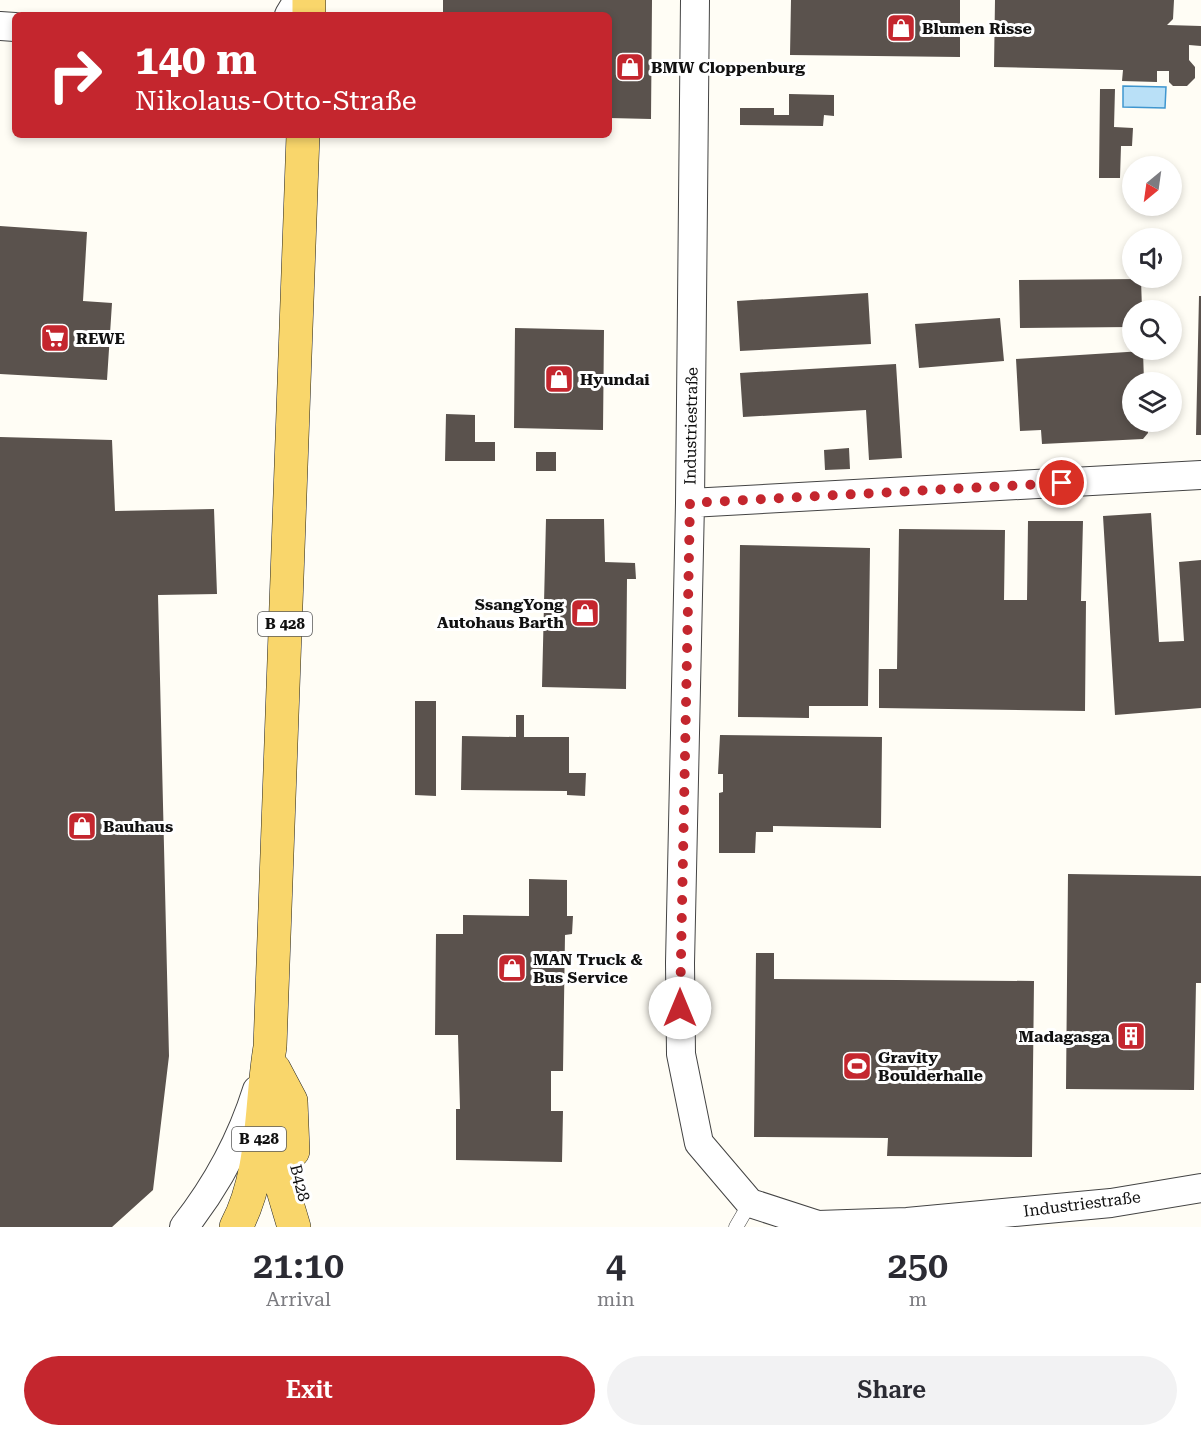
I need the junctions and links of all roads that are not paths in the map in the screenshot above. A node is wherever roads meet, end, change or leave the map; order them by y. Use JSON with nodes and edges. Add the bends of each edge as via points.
{"nodes":[{"id":1,"x":695,"y":0,"type":"edge"},
{"id":2,"x":303,"y":138,"type":"edge"},
{"id":3,"x":1201,"y":475,"type":"edge"},
{"id":4,"x":690,"y":503,"type":"junction"},
{"id":5,"x":271,"y":1050,"type":"junction"},
{"id":6,"x":1201,"y":1188,"type":"edge"},
{"id":7,"x":743,"y":1215,"type":"edge"},
{"id":8,"x":184,"y":1227,"type":"edge"},
{"id":9,"x":236,"y":1227,"type":"edge"},
{"id":10,"x":294,"y":1227,"type":"edge"},
{"id":11,"x":314,"y":1227,"type":"edge"}],
"edges":[{"from":1,"to":4,"type":"street","name":"Industriestraße"},
{"from":2,"to":5,"type":"main road","number":"B 428"},
{"from":3,"to":4,"type":"street"},
{"from":4,"to":7,"type":"street","name":"Industriestraße","via":[[681,1054],[699,1143]]},
{"from":5,"to":8,"type":"street","via":[[238,1142],[210,1192]]},
{"from":5,"to":9,"type":"main road","number":"B 428","via":[[256,1174]]},
{"from":5,"to":10,"type":"main road","number":"B 428","via":[[277,1090],[280,1180]]},
{"from":5,"to":11,"type":"main road","name":"B428","via":[[291,1101],[294,1158],[303,1200]]},
{"from":6,"to":7,"type":"street","name":"Industriestraße","via":[[1111,1203],[897,1223],[818,1225]]}]}
